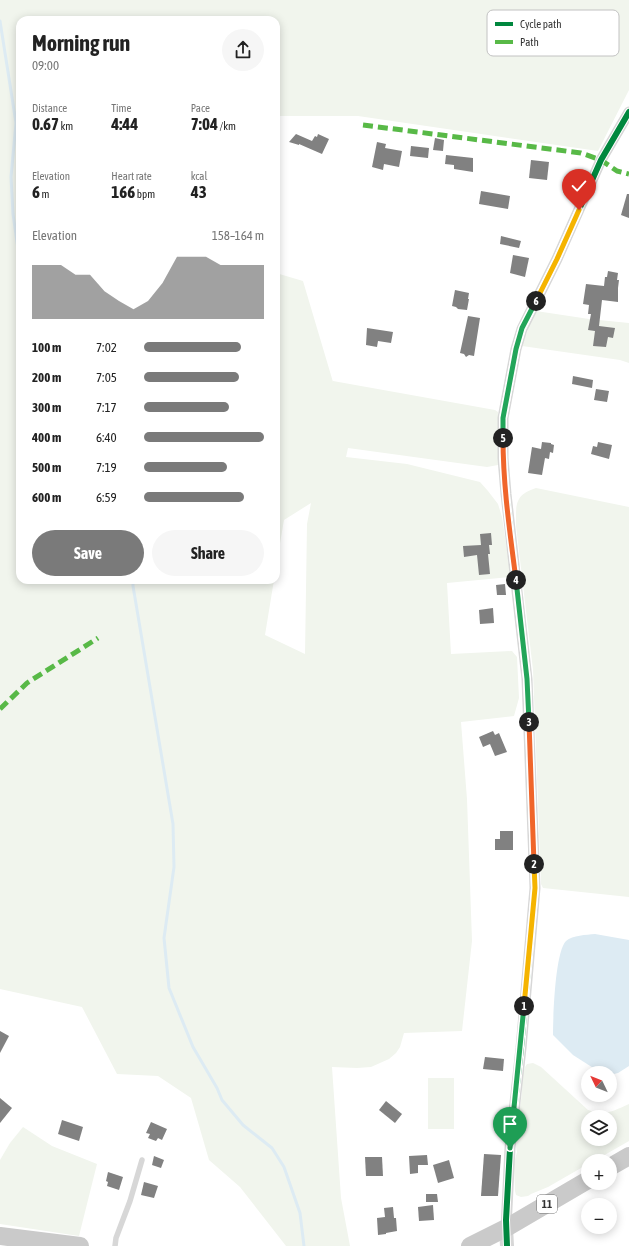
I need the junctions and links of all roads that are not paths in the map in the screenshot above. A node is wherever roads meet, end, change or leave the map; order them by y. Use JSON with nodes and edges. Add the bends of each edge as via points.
{"nodes":[{"id":1,"x":629,"y":112,"type":"edge"},
{"id":2,"x":629,"y":1156,"type":"edge"},
{"id":3,"x":142,"y":1160,"type":"dead end"},
{"id":4,"x":617,"y":1163,"type":"edge"},
{"id":5,"x":581,"y":1184,"type":"edge"},
{"id":6,"x":506,"y":1228,"type":"junction"},
{"id":7,"x":0,"y":1236,"type":"edge"},
{"id":8,"x":80,"y":1246,"type":"edge"},
{"id":9,"x":115,"y":1246,"type":"edge"},
{"id":10,"x":470,"y":1246,"type":"edge"},
{"id":11,"x":507,"y":1246,"type":"edge"}],
"edges":[{"from":1,"to":6,"type":"street","via":[[601,160],[557,259],[522,328],[503,418],[506,494],[527,679],[535,888],[510,1148]]},
{"from":2,"to":4,"type":"main road"},
{"from":3,"to":9,"type":"lane"},
{"from":5,"to":6,"type":"main road","number":"11"},
{"from":6,"to":10,"type":"main road","number":"11"},
{"from":6,"to":11,"type":"street"},
{"from":7,"to":8,"type":"main road"}]}
